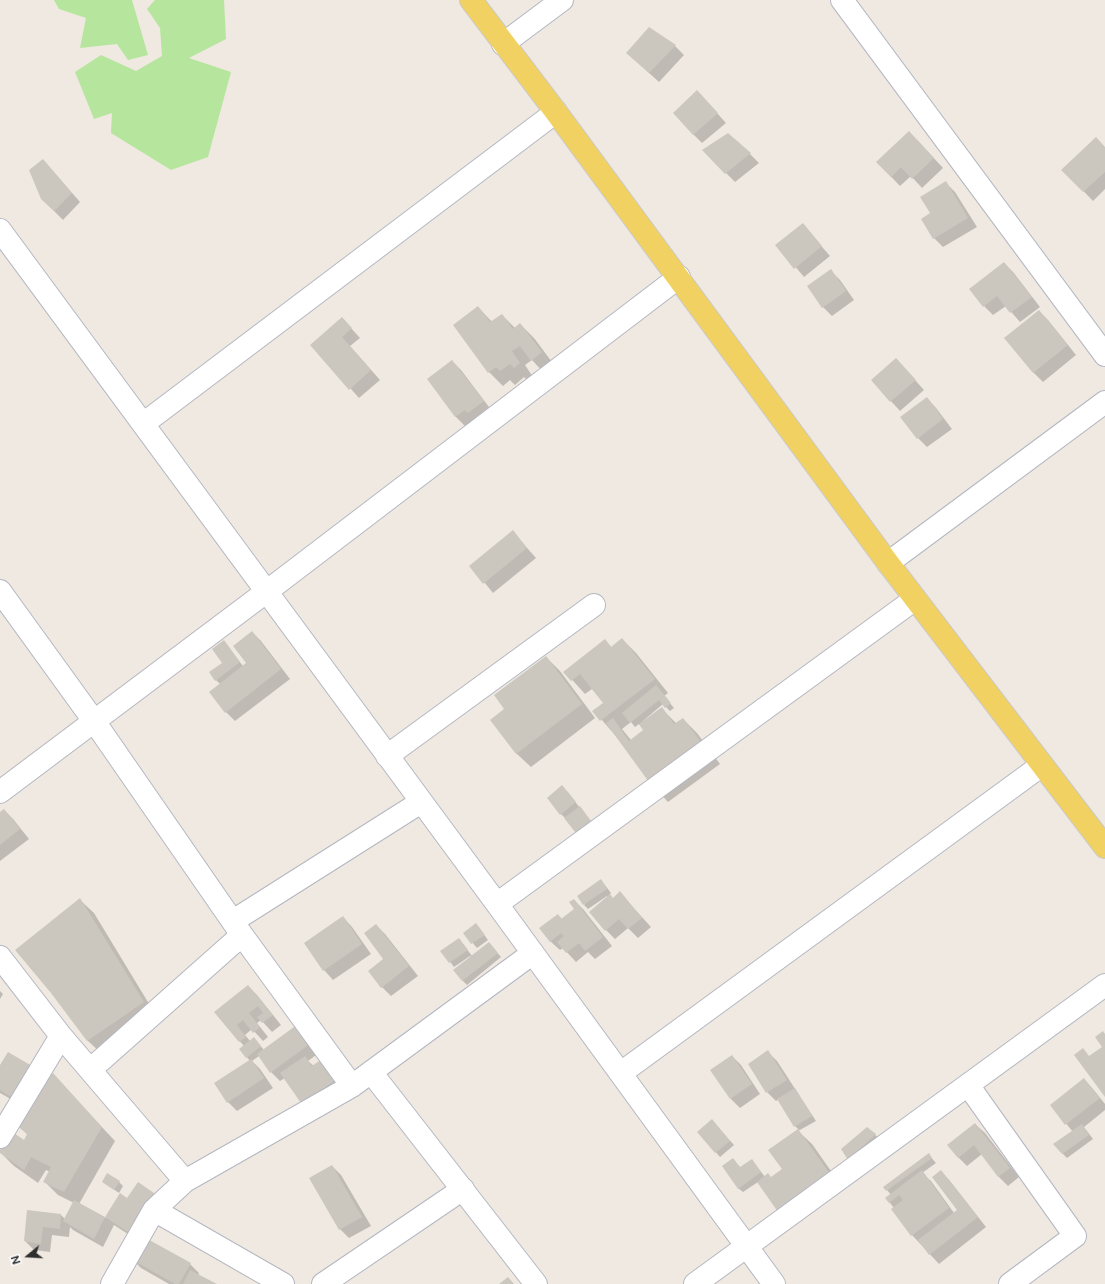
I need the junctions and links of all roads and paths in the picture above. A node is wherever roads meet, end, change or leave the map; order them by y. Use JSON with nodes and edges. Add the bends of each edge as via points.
{"nodes":[{"id":1,"x":471,"y":0,"type":"edge"},
{"id":2,"x":562,"y":0,"type":"edge"},
{"id":3,"x":842,"y":0,"type":"edge"},
{"id":4,"x":503,"y":44,"type":"junction"},
{"id":5,"x":556,"y":112,"type":"junction"},
{"id":6,"x":0,"y":230,"type":"edge"},
{"id":7,"x":678,"y":277,"type":"junction"},
{"id":8,"x":1105,"y":355,"type":"edge"},
{"id":9,"x":1105,"y":402,"type":"edge"},
{"id":10,"x":143,"y":424,"type":"junction"},
{"id":11,"x":888,"y":563,"type":"junction"},
{"id":12,"x":0,"y":592,"type":"edge"},
{"id":13,"x":266,"y":592,"type":"junction"},
{"id":14,"x":915,"y":598,"type":"junction"},
{"id":15,"x":594,"y":605,"type":"dead end"},
{"id":16,"x":94,"y":721,"type":"junction"},
{"id":17,"x":387,"y":756,"type":"junction"},
{"id":18,"x":1042,"y":764,"type":"junction"},
{"id":19,"x":0,"y":792,"type":"edge"},
{"id":20,"x":421,"y":802,"type":"junction"},
{"id":21,"x":1105,"y":847,"type":"edge"},
{"id":22,"x":497,"y":904,"type":"junction"},
{"id":23,"x":238,"y":928,"type":"junction"},
{"id":24,"x":533,"y":953,"type":"junction"},
{"id":25,"x":0,"y":957,"type":"edge"},
{"id":26,"x":1105,"y":985,"type":"edge"},
{"id":27,"x":60,"y":1036,"type":"junction"},
{"id":28,"x":90,"y":1070,"type":"junction"},
{"id":29,"x":371,"y":1072,"type":"junction"},
{"id":30,"x":621,"y":1073,"type":"junction"},
{"id":31,"x":968,"y":1085,"type":"junction"},
{"id":32,"x":352,"y":1086,"type":"junction"},
{"id":33,"x":0,"y":1137,"type":"edge"},
{"id":34,"x":185,"y":1181,"type":"junction"},
{"id":35,"x":464,"y":1189,"type":"junction"},
{"id":36,"x":154,"y":1210,"type":"junction"},
{"id":37,"x":746,"y":1246,"type":"junction"},
{"id":38,"x":1016,"y":1282,"type":"edge"},
{"id":39,"x":112,"y":1284,"type":"edge"},
{"id":40,"x":282,"y":1284,"type":"edge"},
{"id":41,"x":323,"y":1284,"type":"edge"},
{"id":42,"x":536,"y":1284,"type":"edge"},
{"id":43,"x":695,"y":1284,"type":"edge"},
{"id":44,"x":774,"y":1284,"type":"edge"}],
"edges":[{"from":1,"to":4,"type":"main road"},
{"from":2,"to":4,"type":"street"},
{"from":3,"to":8,"type":"street"},
{"from":4,"to":5,"type":"main road"},
{"from":5,"to":7,"type":"main road"},
{"from":5,"to":10,"type":"street"},
{"from":6,"to":10,"type":"street"},
{"from":7,"to":11,"type":"main road"},
{"from":7,"to":13,"type":"street"},
{"from":9,"to":11,"type":"street"},
{"from":10,"to":13,"type":"street"},
{"from":11,"to":14,"type":"main road"},
{"from":12,"to":16,"type":"street"},
{"from":13,"to":16,"type":"street"},
{"from":13,"to":17,"type":"street"},
{"from":14,"to":18,"type":"main road"},
{"from":14,"to":22,"type":"street"},
{"from":15,"to":17,"type":"street"},
{"from":16,"to":19,"type":"street"},
{"from":16,"to":23,"type":"street"},
{"from":17,"to":20,"type":"street"},
{"from":18,"to":21,"type":"main road"},
{"from":18,"to":30,"type":"street"},
{"from":20,"to":22,"type":"street"},
{"from":20,"to":23,"type":"street"},
{"from":22,"to":24,"type":"street"},
{"from":23,"to":28,"type":"street"},
{"from":23,"to":32,"type":"street"},
{"from":24,"to":29,"type":"street"},
{"from":24,"to":30,"type":"street"},
{"from":25,"to":27,"type":"street"},
{"from":26,"to":31,"type":"street"},
{"from":27,"to":28,"type":"street"},
{"from":27,"to":33,"type":"street"},
{"from":28,"to":34,"type":"street"},
{"from":29,"to":32,"type":"street"},
{"from":29,"to":35,"type":"street"},
{"from":30,"to":37,"type":"street"},
{"from":31,"to":37,"type":"street"},
{"from":31,"to":38,"type":"street","via":[[1075,1236]]},
{"from":32,"to":34,"type":"street"},
{"from":34,"to":36,"type":"street"},
{"from":35,"to":41,"type":"street"},
{"from":35,"to":42,"type":"street"},
{"from":36,"to":39,"type":"street"},
{"from":36,"to":40,"type":"street"},
{"from":37,"to":43,"type":"street"},
{"from":37,"to":44,"type":"street"}]}
